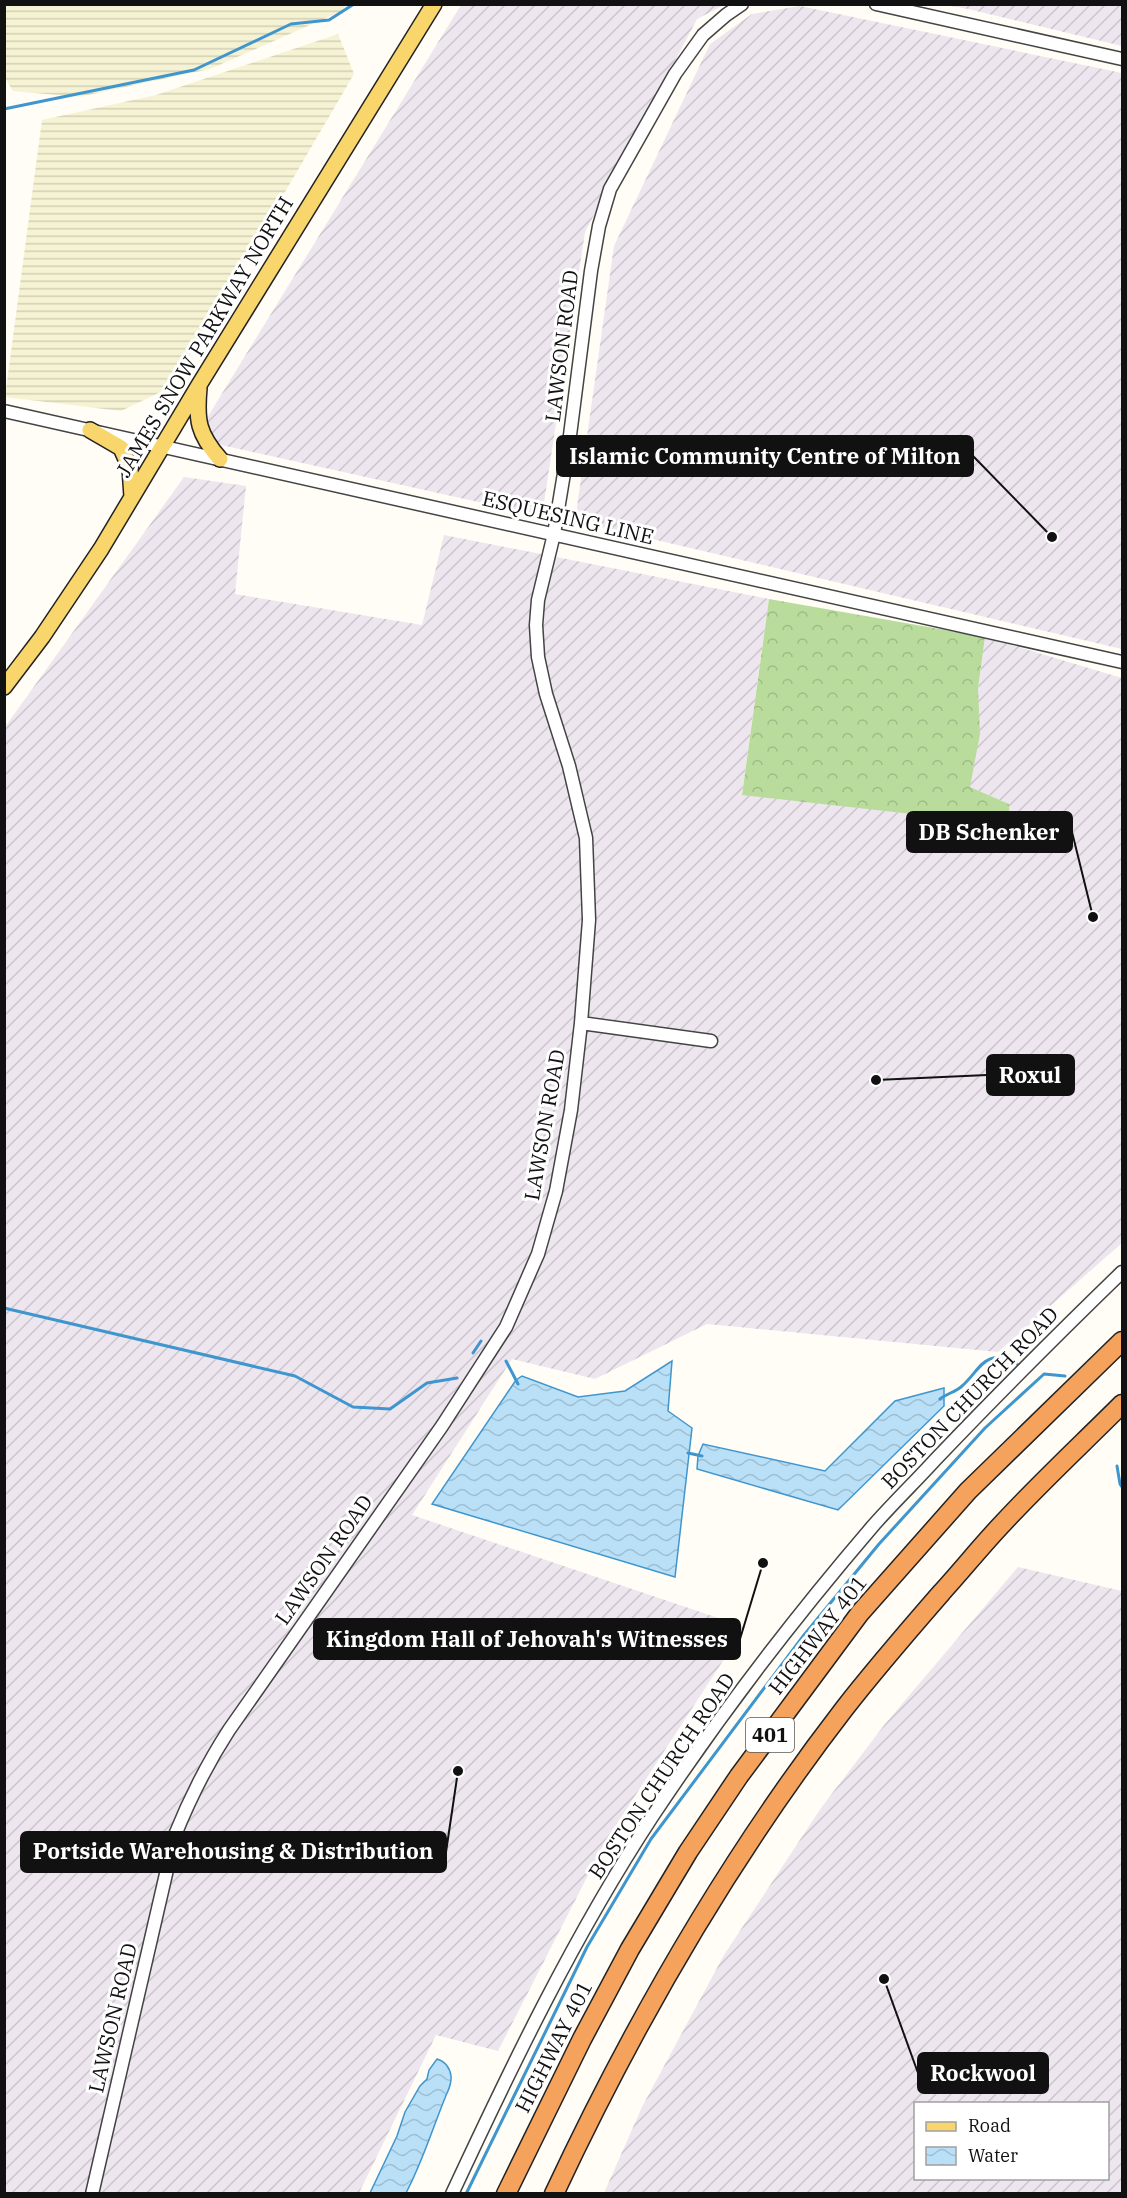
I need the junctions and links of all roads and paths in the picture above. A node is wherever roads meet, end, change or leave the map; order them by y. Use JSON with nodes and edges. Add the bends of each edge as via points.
{"nodes":[{"id":1,"x":434,"y":4,"type":"edge"},
{"id":2,"x":742,"y":4,"type":"edge"},
{"id":3,"x":876,"y":4,"type":"edge"},
{"id":4,"x":1122,"y":59,"type":"edge"},
{"id":5,"x":199,"y":385,"type":"junction"},
{"id":6,"x":4,"y":411,"type":"edge"},
{"id":7,"x":90,"y":430,"type":"junction"},
{"id":8,"x":163,"y":446,"type":"junction"},
{"id":9,"x":220,"y":459,"type":"junction"},
{"id":10,"x":132,"y":498,"type":"junction"},
{"id":11,"x":554,"y":534,"type":"junction"},
{"id":12,"x":1122,"y":662,"type":"edge"},
{"id":13,"x":4,"y":687,"type":"edge"},
{"id":14,"x":581,"y":1023,"type":"junction"},
{"id":15,"x":711,"y":1041,"type":"dead end"},
{"id":16,"x":1122,"y":1272,"type":"edge"},
{"id":17,"x":1122,"y":1341,"type":"edge"},
{"id":18,"x":1122,"y":1404,"type":"edge"},
{"id":19,"x":92,"y":2193,"type":"edge"},
{"id":20,"x":452,"y":2193,"type":"edge"},
{"id":21,"x":506,"y":2193,"type":"edge"},
{"id":22,"x":554,"y":2193,"type":"edge"}],
"edges":[{"from":1,"to":5,"type":"main road","name":"JAMES SNOW PARKWAY NORTH"},
{"from":2,"to":11,"type":"street","name":"LAWSON ROAD","via":[[703,35],[675,74],[610,189],[591,271]]},
{"from":3,"to":4,"type":"street"},
{"from":5,"to":8,"type":"main road","name":"JAMES SNOW PARKWAY NORTH"},
{"from":5,"to":9,"type":"main road","via":[[202,435]]},
{"from":6,"to":7,"type":"street","name":"ESQUESING LINE"},
{"from":7,"to":8,"type":"street","name":"ESQUESING LINE"},
{"from":7,"to":10,"type":"main road","via":[[121,448],[130,468]]},
{"from":8,"to":9,"type":"street","name":"ESQUESING LINE"},
{"from":8,"to":10,"type":"main road","name":"JAMES SNOW PARKWAY NORTH"},
{"from":9,"to":11,"type":"street","name":"ESQUESING LINE"},
{"from":10,"to":13,"type":"main road","name":"JAMES SNOW PARKWAY NORTH","via":[[42,637]]},
{"from":11,"to":12,"type":"street","name":"ESQUESING LINE"},
{"from":11,"to":14,"type":"street","name":"LAWSON ROAD","via":[[541,580],[536,625],[546,694],[586,838],[589,920]]},
{"from":14,"to":15,"type":"street"},
{"from":14,"to":19,"type":"street","name":"LAWSON ROAD","via":[[556,1191],[538,1254],[506,1327],[442,1426],[229,1730],[185,1808],[175,1835]]},
{"from":16,"to":20,"type":"street","name":"BOSTON CHURCH ROAD","via":[[873,1526],[710,1733],[651,1819],[583,1931],[504,2082]]},
{"from":17,"to":21,"type":"highway","name":"HIGHWAY 401","number":"401","via":[[960,1500],[860,1613],[739,1776],[630,1949]]},
{"from":18,"to":22,"type":"highway","number":"401","via":[[1004,1522],[896,1645],[778,1798],[668,1974],[597,2103]]}]}
